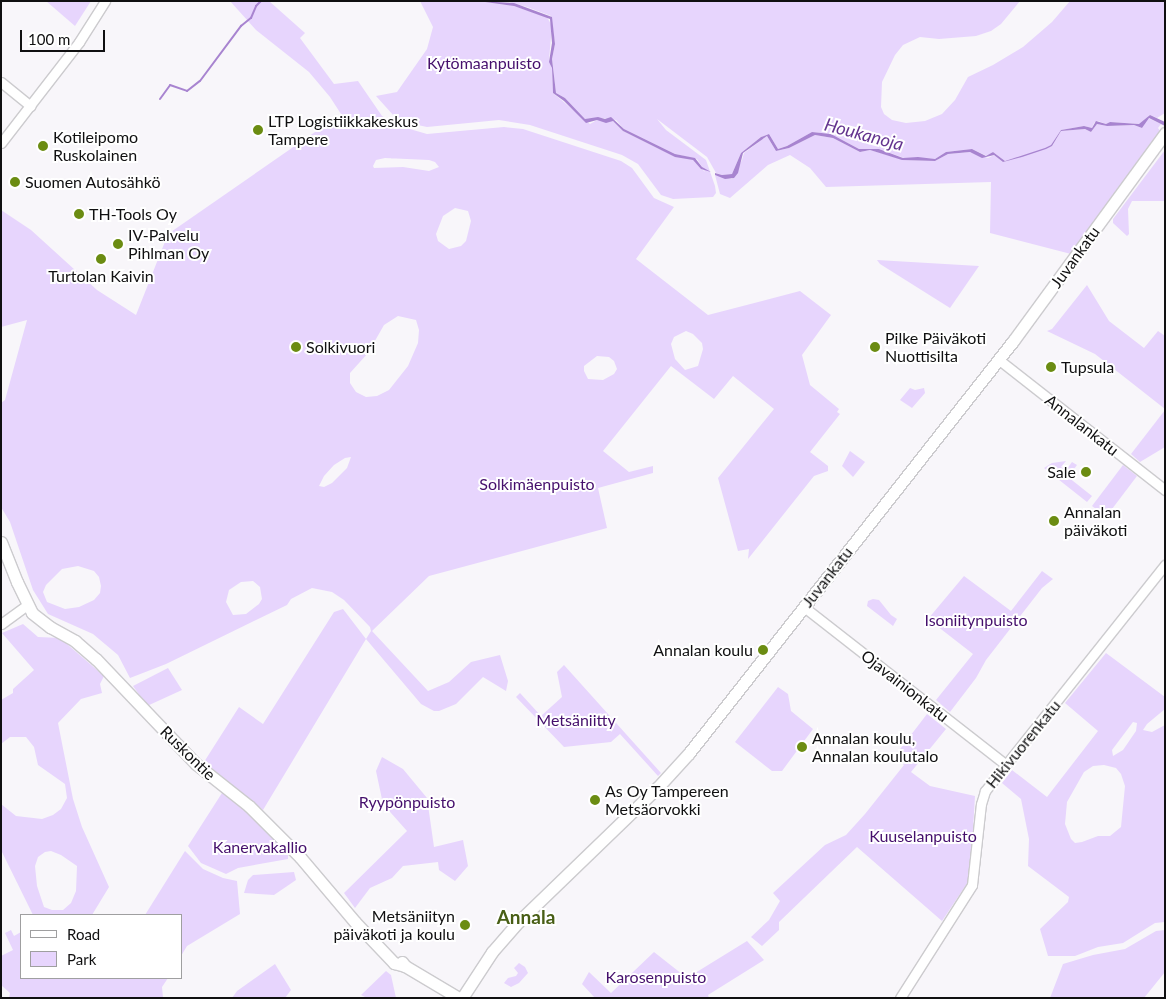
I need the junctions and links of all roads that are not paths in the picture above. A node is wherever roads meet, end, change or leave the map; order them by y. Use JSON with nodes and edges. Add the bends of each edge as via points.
{"nodes":[{"id":1,"x":105,"y":1,"type":"edge"},
{"id":2,"x":1,"y":82,"type":"edge"},
{"id":3,"x":31,"y":106,"type":"junction"},
{"id":4,"x":1165,"y":133,"type":"edge"},
{"id":5,"x":1,"y":143,"type":"edge"},
{"id":6,"x":998,"y":359,"type":"junction"},
{"id":7,"x":1165,"y":490,"type":"edge"},
{"id":8,"x":1,"y":542,"type":"edge"},
{"id":9,"x":1165,"y":565,"type":"edge"},
{"id":10,"x":27,"y":605,"type":"junction"},
{"id":11,"x":804,"y":606,"type":"junction"},
{"id":12,"x":1,"y":624,"type":"edge"},
{"id":13,"x":1006,"y":765,"type":"junction"},
{"id":14,"x":460,"y":998,"type":"edge"},
{"id":15,"x":900,"y":998,"type":"edge"}],
"edges":[{"from":1,"to":3,"type":"street"},
{"from":2,"to":3,"type":"street"},
{"from":3,"to":5,"type":"street"},
{"from":4,"to":6,"type":"main road","name":"Juvankatu"},
{"from":6,"to":7,"type":"street","name":"Annalankatu"},
{"from":6,"to":11,"type":"main road","name":"Juvankatu"},
{"from":8,"to":10,"type":"main road","name":"Ruskontie"},
{"from":9,"to":13,"type":"street","name":"Hikivuorenkatu"},
{"from":10,"to":12,"type":"street"},
{"from":10,"to":14,"type":"main road","name":"Ruskontie","via":[[42,622],[85,649],[196,764],[257,814],[309,866],[355,922],[396,964]]},
{"from":11,"to":13,"type":"street","name":"Ojavainionkatu"},
{"from":11,"to":14,"type":"main road","name":"Juvankatu","via":[[680,763],[518,922]]},
{"from":13,"to":15,"type":"street","name":"Hikivuorenkatu","via":[[982,797],[972,885]]}]}
